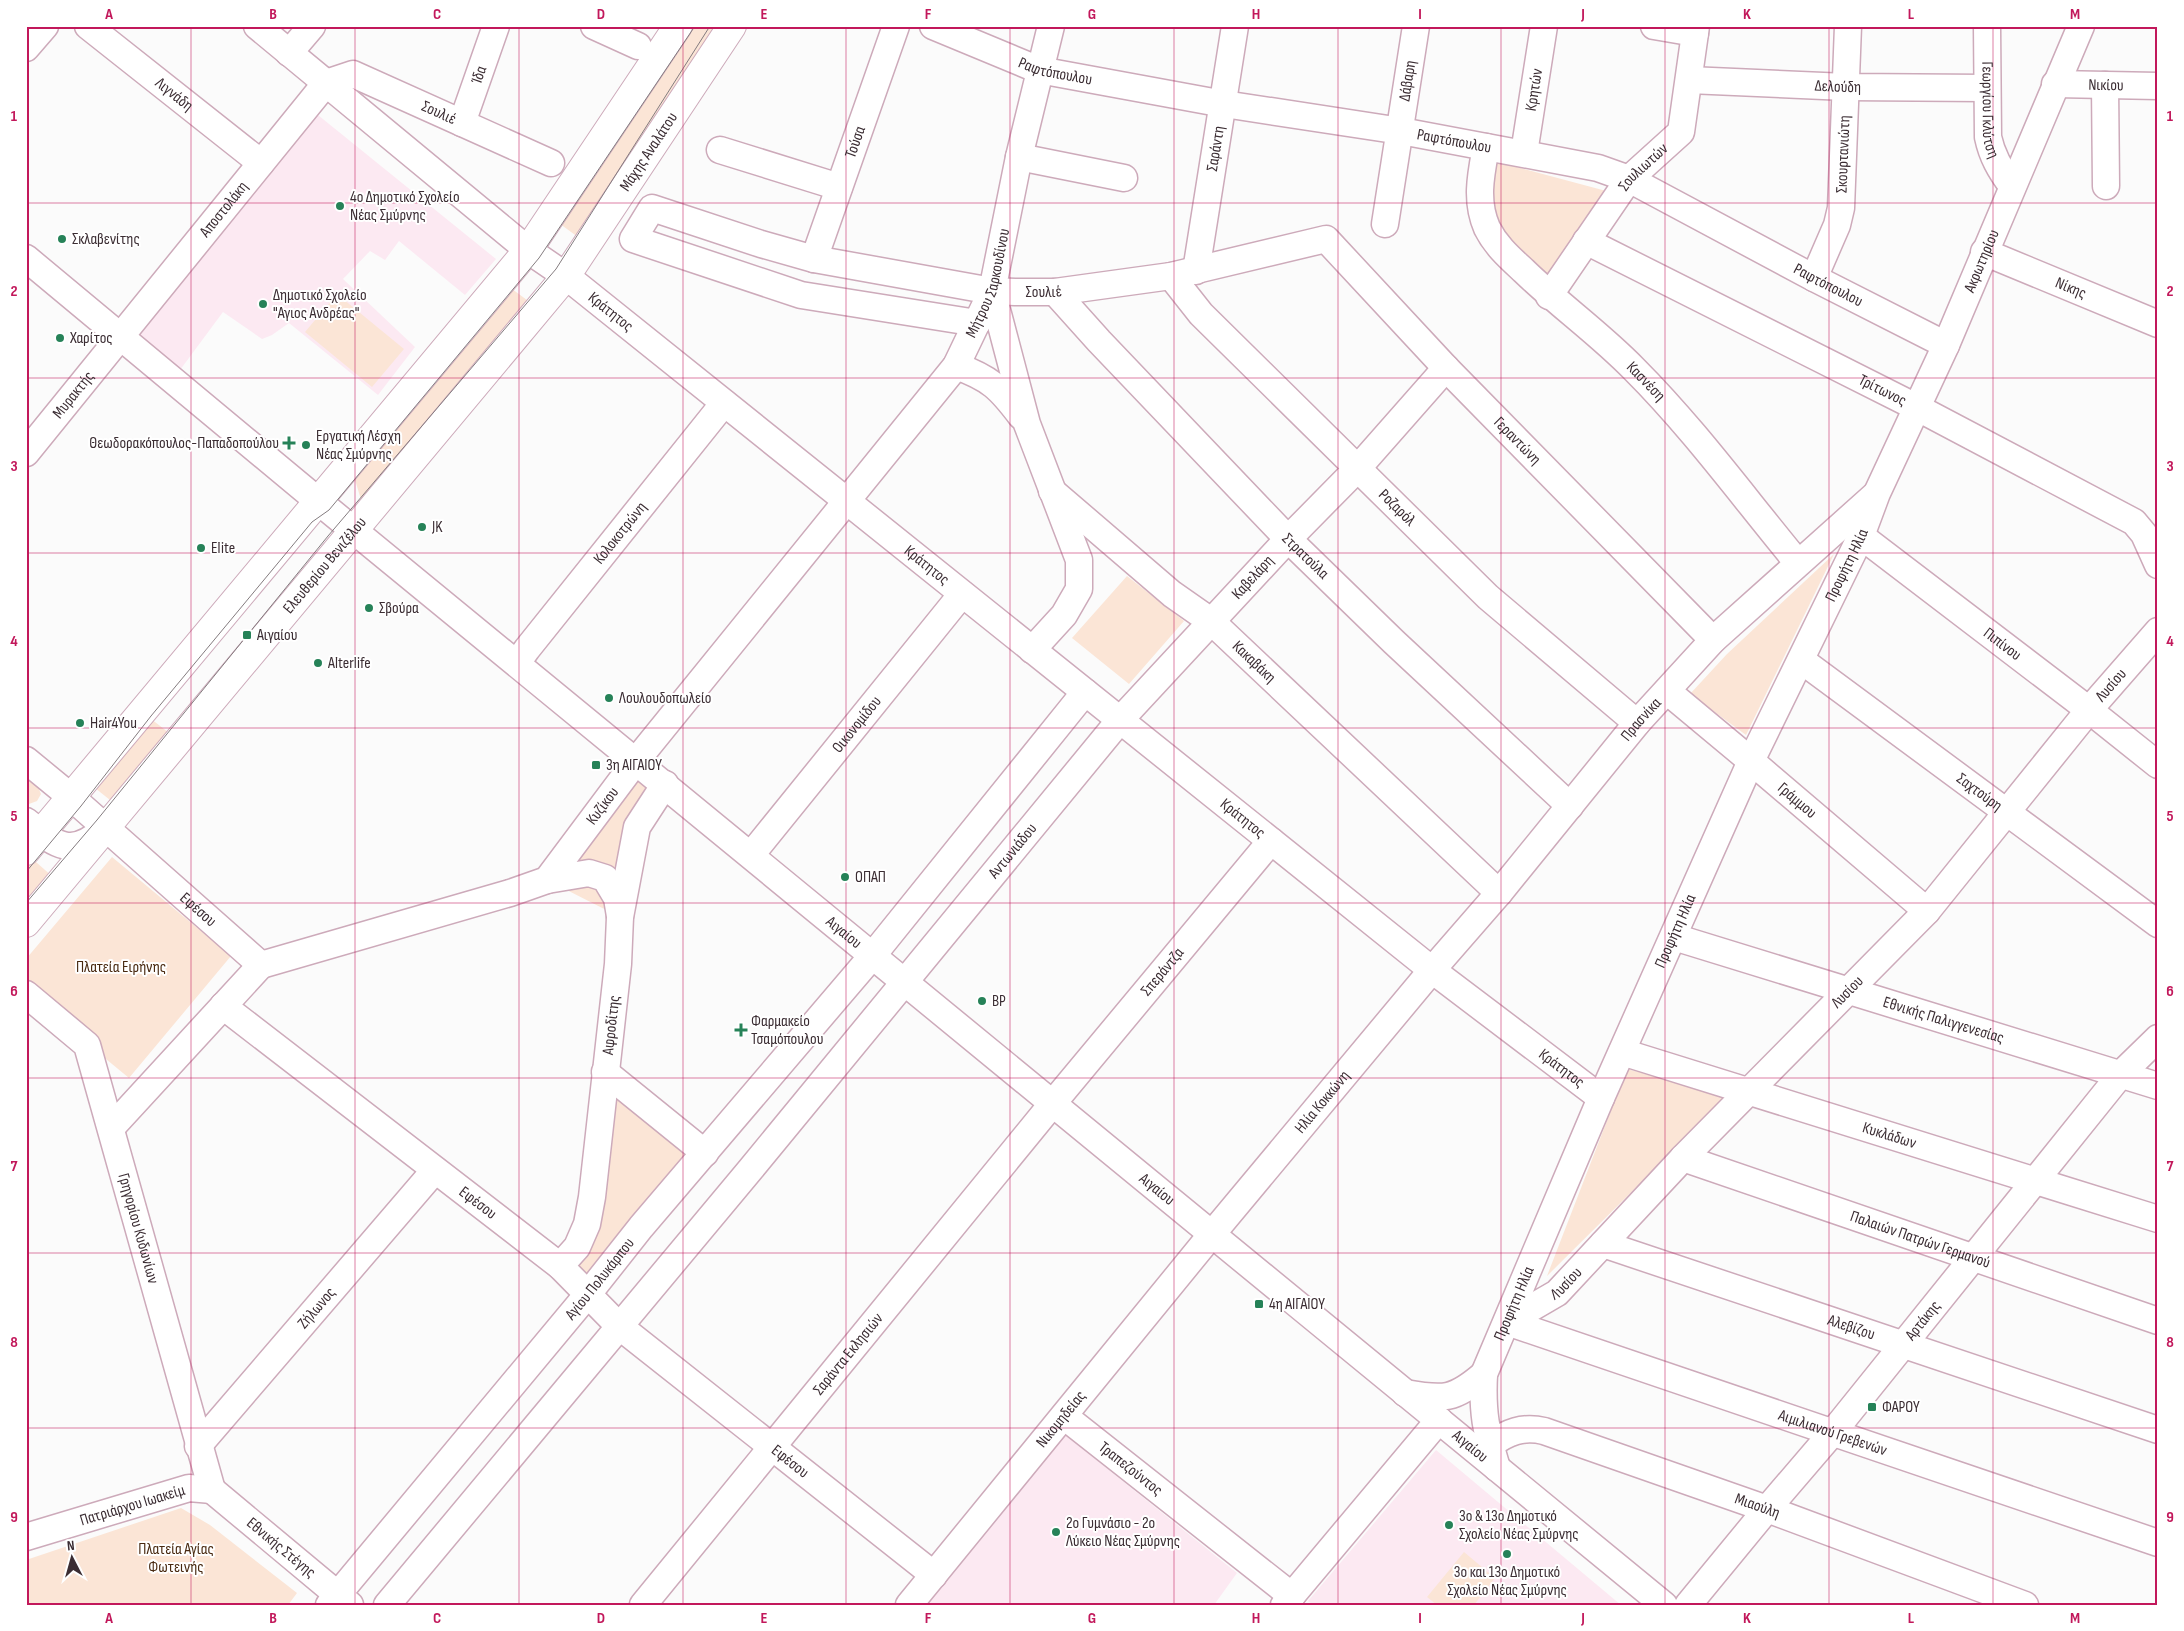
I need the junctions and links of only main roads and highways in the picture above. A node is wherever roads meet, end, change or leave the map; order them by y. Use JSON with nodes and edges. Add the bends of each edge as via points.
{"nodes":[{"id":1,"x":678,"y":26,"type":"edge"},
{"id":2,"x":732,"y":26,"type":"edge"},
{"id":3,"x":566,"y":276,"type":"joint"},
{"id":4,"x":31,"y":835,"type":"edge"},
{"id":5,"x":26,"y":923,"type":"edge"}],
"edges":[{"from":1,"to":4,"type":"main road","via":[[528,250],[71,797]]},
{"from":2,"to":3,"type":"main road","name":"Μάχης Αναλάτου"},
{"from":3,"to":5,"type":"main road","name":"Ελευθερίου Βενιζέλου"}]}
